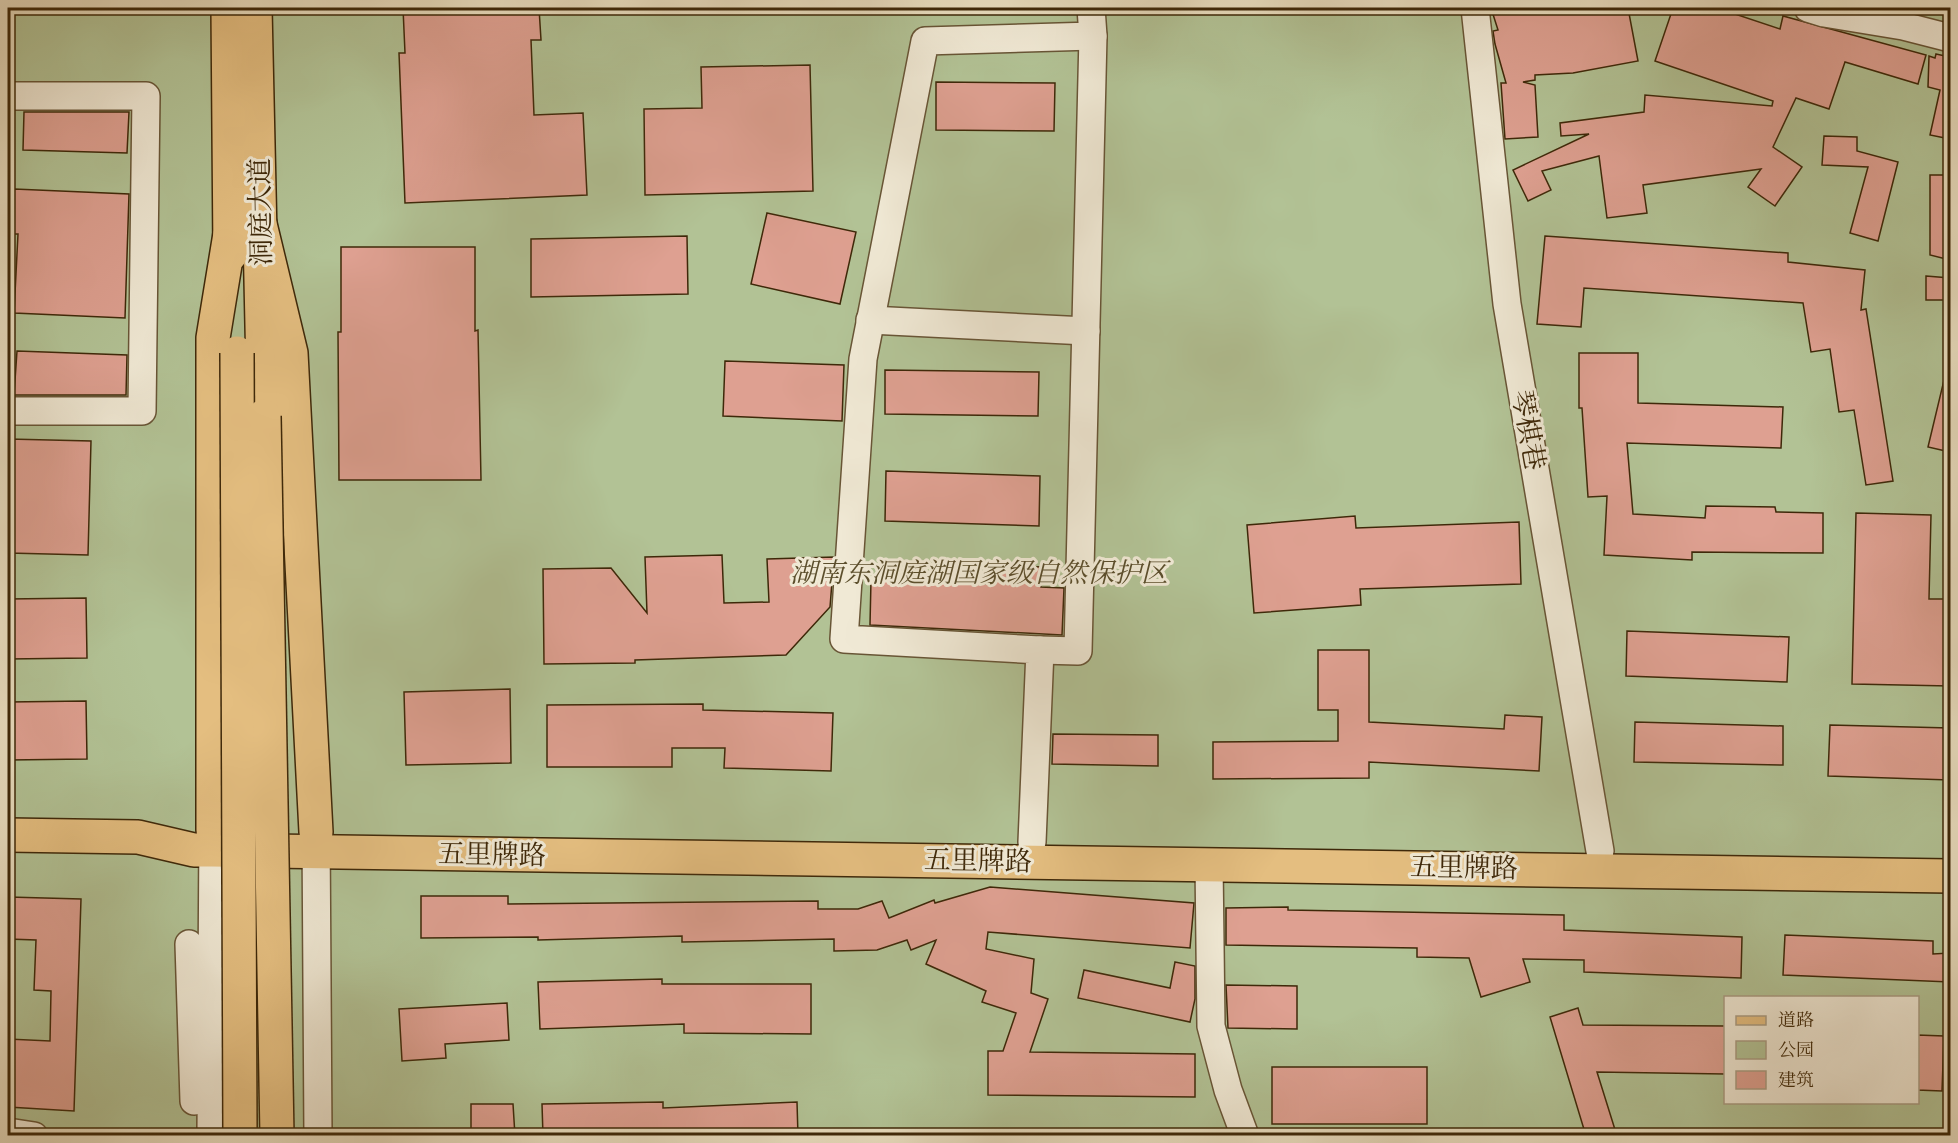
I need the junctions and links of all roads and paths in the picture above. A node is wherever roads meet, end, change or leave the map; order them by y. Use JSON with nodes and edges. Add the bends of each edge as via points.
{"nodes":[{"id":1,"x":228,"y":8,"type":"edge"},
{"id":2,"x":255,"y":8,"type":"edge"},
{"id":3,"x":1091,"y":8,"type":"edge"},
{"id":4,"x":1474,"y":8,"type":"edge"},
{"id":5,"x":1808,"y":8,"type":"edge"},
{"id":6,"x":1093,"y":36,"type":"junction"},
{"id":7,"x":1950,"y":38,"type":"edge"},
{"id":8,"x":8,"y":96,"type":"edge"},
{"id":9,"x":245,"y":229,"type":"junction"},
{"id":10,"x":870,"y":320,"type":"junction"},
{"id":11,"x":1086,"y":331,"type":"junction"},
{"id":12,"x":8,"y":411,"type":"edge"},
{"id":13,"x":1040,"y":650,"type":"junction"},
{"id":14,"x":8,"y":816,"type":"edge"},
{"id":15,"x":8,"y":835,"type":"edge"},
{"id":16,"x":211,"y":837,"type":"junction"},
{"id":17,"x":317,"y":842,"type":"junction"},
{"id":18,"x":1032,"y":842,"type":"junction"},
{"id":19,"x":1600,"y":850,"type":"junction"},
{"id":20,"x":1950,"y":857,"type":"edge"},
{"id":21,"x":1209,"y":863,"type":"junction"},
{"id":22,"x":1950,"y":876,"type":"edge"},
{"id":23,"x":189,"y":944,"type":"dead end"},
{"id":24,"x":8,"y":1132,"type":"edge"},
{"id":25,"x":34,"y":1136,"type":"edge"},
{"id":26,"x":195,"y":1136,"type":"edge"},
{"id":27,"x":211,"y":1136,"type":"edge"},
{"id":28,"x":240,"y":1136,"type":"edge"},
{"id":29,"x":278,"y":1136,"type":"edge"},
{"id":30,"x":318,"y":1136,"type":"edge"},
{"id":31,"x":1245,"y":1136,"type":"edge"}],
"edges":[{"from":1,"to":9,"type":"main road","name":"洞庭大道"},
{"from":2,"to":9,"type":"main road","name":"洞庭大道"},
{"from":3,"to":6,"type":"street"},
{"from":4,"to":19,"type":"street","name":"琴棋巷","via":[[1507,304]]},
{"from":5,"to":7,"type":"street"},
{"from":6,"to":10,"type":"street","via":[[926,41]]},
{"from":6,"to":11,"type":"street"},
{"from":8,"to":12,"type":"street","via":[[146,96],[142,411]]},
{"from":9,"to":16,"type":"main road","via":[[213,338]]},
{"from":9,"to":17,"type":"main road","via":[[291,353]]},
{"from":9,"to":28,"type":"main road","name":"洞庭大道","bridge":true,"via":[[232,339],[237,353]]},
{"from":9,"to":29,"type":"main road","name":"洞庭大道","bridge":true,"via":[[264,416]]},
{"from":10,"to":11,"type":"street"},
{"from":10,"to":13,"type":"street","via":[[863,359],[844,639]]},
{"from":11,"to":13,"type":"street","via":[[1078,651]]},
{"from":13,"to":18,"type":"street"},
{"from":14,"to":16,"type":"main road","name":"五里牌路","via":[[138,818]]},
{"from":15,"to":16,"type":"main road","name":"五里牌路","via":[[138,837],[194,849]]},
{"from":16,"to":17,"type":"main road","name":"五里牌路"},
{"from":16,"to":27,"type":"street"},
{"from":17,"to":18,"type":"main road","name":"五里牌路"},
{"from":17,"to":21,"type":"main road","name":"五里牌路"},
{"from":17,"to":30,"type":"street"},
{"from":18,"to":19,"type":"main road","name":"五里牌路"},
{"from":19,"to":20,"type":"main road","name":"五里牌路"},
{"from":21,"to":22,"type":"main road","name":"五里牌路"},
{"from":21,"to":31,"type":"street","via":[[1211,1026]]},
{"from":23,"to":26,"type":"street"},
{"from":24,"to":25,"type":"street"}]}
